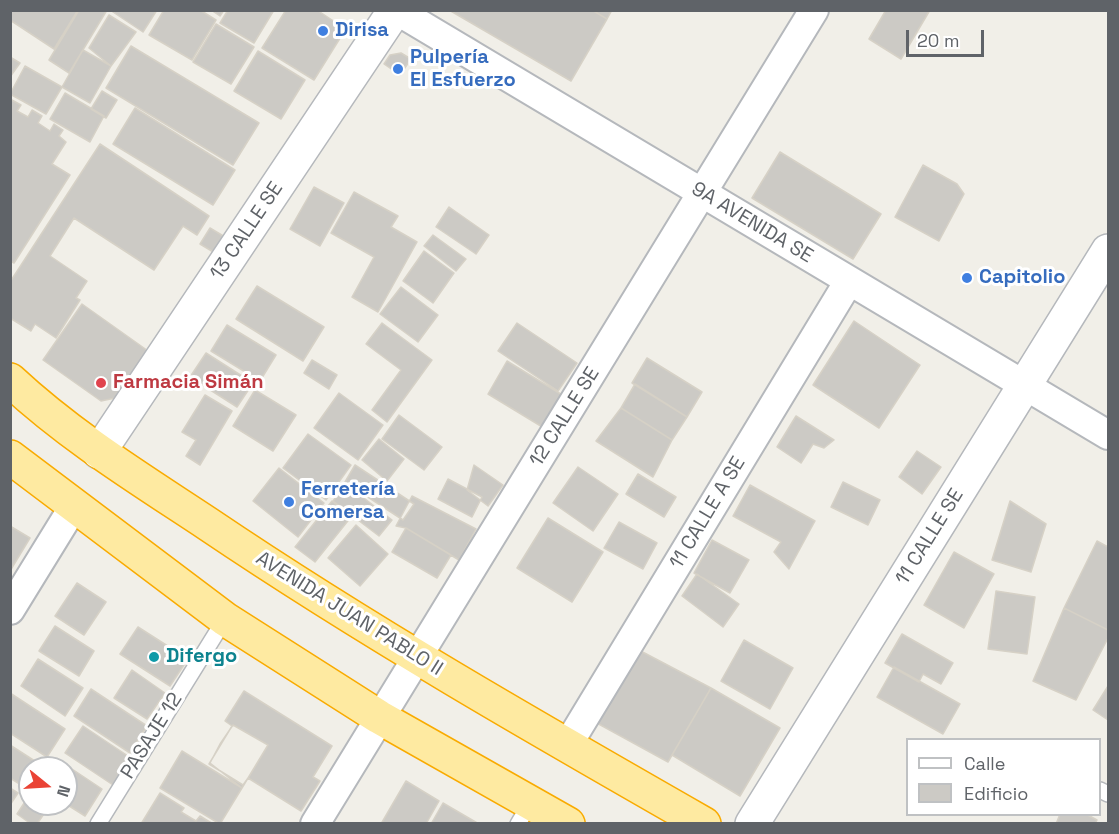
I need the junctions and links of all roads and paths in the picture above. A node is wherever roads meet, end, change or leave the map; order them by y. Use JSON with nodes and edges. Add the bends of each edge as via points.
{"nodes":[{"id":1,"x":395,"y":10,"type":"edge"},
{"id":2,"x":814,"y":10,"type":"edge"},
{"id":3,"x":702,"y":193,"type":"junction"},
{"id":4,"x":1108,"y":251,"type":"edge"},
{"id":5,"x":849,"y":281,"type":"junction"},
{"id":6,"x":10,"y":380,"type":"edge"},
{"id":7,"x":1025,"y":385,"type":"junction"},
{"id":8,"x":1108,"y":435,"type":"edge"},
{"id":9,"x":99,"y":452,"type":"junction"},
{"id":10,"x":10,"y":457,"type":"edge"},
{"id":11,"x":74,"y":506,"type":"junction"},
{"id":12,"x":10,"y":610,"type":"edge"},
{"id":13,"x":225,"y":619,"type":"junction"},
{"id":14,"x":418,"y":657,"type":"junction"},
{"id":15,"x":380,"y":717,"type":"junction"},
{"id":16,"x":567,"y":746,"type":"junction"},
{"id":17,"x":524,"y":813,"type":"edge"},
{"id":18,"x":98,"y":824,"type":"edge"},
{"id":19,"x":315,"y":824,"type":"edge"},
{"id":20,"x":568,"y":824,"type":"edge"},
{"id":21,"x":704,"y":824,"type":"edge"},
{"id":22,"x":752,"y":824,"type":"edge"}],
"edges":[{"from":1,"to":3,"type":"street","name":"9A AVENIDA SE"},
{"from":1,"to":9,"type":"street","name":"13 CALLE SE"},
{"from":2,"to":3,"type":"street","name":"12 CALLE SE"},
{"from":3,"to":5,"type":"street","name":"9A AVENIDA SE"},
{"from":3,"to":14,"type":"street","name":"12 CALLE SE"},
{"from":4,"to":7,"type":"street","name":"11 CALLE SE"},
{"from":5,"to":7,"type":"street","name":"9A AVENIDA SE"},
{"from":5,"to":16,"type":"street","name":"11 CALLE A SE"},
{"from":6,"to":9,"type":"highway","name":"AVENIDA JUAN PABLO II"},
{"from":7,"to":8,"type":"street","name":"9A AVENIDA SE"},
{"from":7,"to":22,"type":"street","name":"11 CALLE SE"},
{"from":9,"to":14,"type":"highway","name":"AVENIDA JUAN PABLO II","via":[[250,553]]},
{"from":10,"to":11,"type":"highway"},
{"from":11,"to":12,"type":"street"},
{"from":11,"to":13,"type":"highway"},
{"from":13,"to":15,"type":"highway"},
{"from":13,"to":18,"type":"lane","name":"PASAJE 12"},
{"from":14,"to":15,"type":"street","name":"12 CALLE SE"},
{"from":14,"to":16,"type":"highway","name":"AVENIDA JUAN PABLO II"},
{"from":15,"to":17,"type":"highway"},
{"from":15,"to":19,"type":"street","name":"12 CALLE SE"},
{"from":16,"to":21,"type":"highway","name":"AVENIDA JUAN PABLO II"},
{"from":17,"to":20,"type":"highway"}]}
